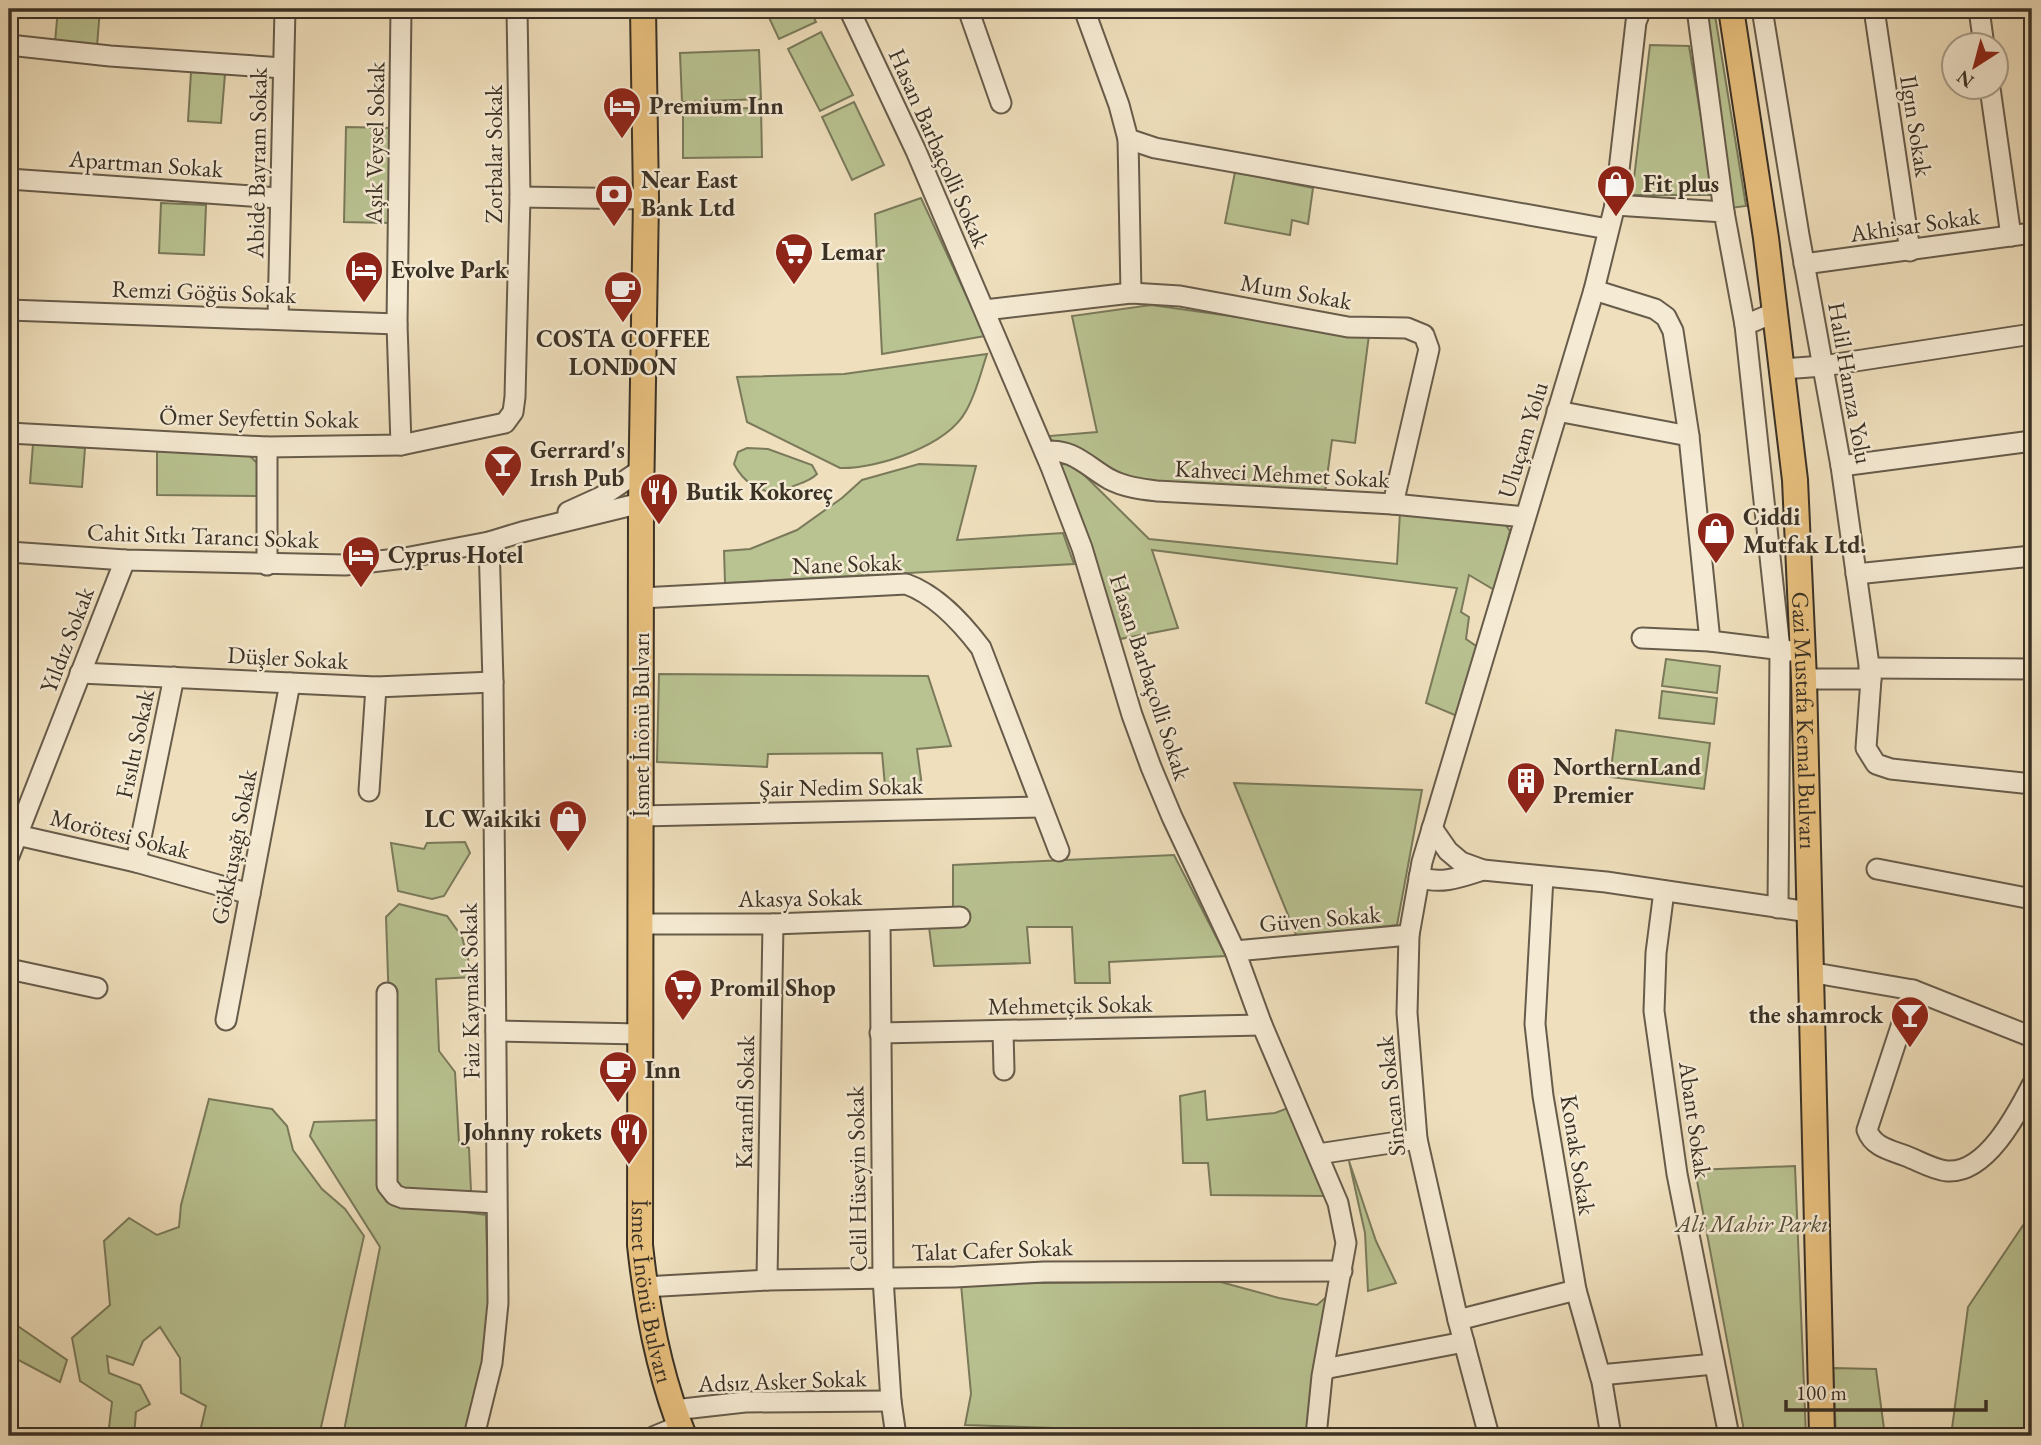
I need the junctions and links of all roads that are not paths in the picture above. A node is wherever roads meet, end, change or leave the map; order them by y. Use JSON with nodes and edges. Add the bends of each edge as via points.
{"nodes":[{"id":1,"x":285,"y":9,"type":"edge"},
{"id":2,"x":401,"y":9,"type":"edge"},
{"id":3,"x":517,"y":9,"type":"edge"},
{"id":4,"x":643,"y":9,"type":"edge"},
{"id":5,"x":849,"y":9,"type":"edge"},
{"id":6,"x":968,"y":9,"type":"edge"},
{"id":7,"x":1084,"y":9,"type":"edge"},
{"id":8,"x":1641,"y":9,"type":"edge"},
{"id":9,"x":1698,"y":9,"type":"edge"},
{"id":10,"x":1731,"y":9,"type":"edge"},
{"id":11,"x":1762,"y":9,"type":"edge"},
{"id":12,"x":1874,"y":9,"type":"edge"},
{"id":13,"x":1979,"y":9,"type":"edge"},
{"id":14,"x":1982,"y":32,"type":"edge"},
{"id":15,"x":9,"y":45,"type":"edge"},
{"id":16,"x":284,"y":68,"type":"junction"},
{"id":17,"x":1992,"y":102,"type":"edge"},
{"id":18,"x":1001,"y":103,"type":"dead end"},
{"id":19,"x":1128,"y":139,"type":"junction"},
{"id":20,"x":9,"y":179,"type":"edge"},
{"id":21,"x":520,"y":197,"type":"junction"},
{"id":22,"x":279,"y":198,"type":"junction"},
{"id":23,"x":646,"y":199,"type":"junction"},
{"id":24,"x":1615,"y":205,"type":"junction"},
{"id":25,"x":1724,"y":212,"type":"junction"},
{"id":26,"x":1608,"y":229,"type":"junction"},
{"id":27,"x":2032,"y":233,"type":"edge"},
{"id":28,"x":1798,"y":235,"type":"junction"},
{"id":29,"x":2011,"y":236,"type":"junction"},
{"id":30,"x":1766,"y":238,"type":"junction"},
{"id":31,"x":1910,"y":251,"type":"junction"},
{"id":32,"x":1804,"y":264,"type":"junction"},
{"id":33,"x":1594,"y":290,"type":"junction"},
{"id":34,"x":1131,"y":293,"type":"junction"},
{"id":35,"x":9,"y":310,"type":"edge"},
{"id":36,"x":985,"y":310,"type":"junction"},
{"id":37,"x":1776,"y":312,"type":"junction"},
{"id":38,"x":278,"y":318,"type":"junction"},
{"id":39,"x":397,"y":324,"type":"junction"},
{"id":40,"x":1745,"y":325,"type":"junction"},
{"id":41,"x":2032,"y":334,"type":"edge"},
{"id":42,"x":1823,"y":366,"type":"junction"},
{"id":43,"x":1783,"y":369,"type":"junction"},
{"id":44,"x":1557,"y":411,"type":"junction"},
{"id":45,"x":505,"y":423,"type":"joint"},
{"id":46,"x":9,"y":433,"type":"edge"},
{"id":47,"x":1689,"y":436,"type":"junction"},
{"id":48,"x":2032,"y":441,"type":"edge"},
{"id":49,"x":401,"y":445,"type":"junction"},
{"id":50,"x":267,"y":447,"type":"junction"},
{"id":51,"x":1045,"y":452,"type":"junction"},
{"id":52,"x":1841,"y":466,"type":"junction"},
{"id":53,"x":642,"y":468,"type":"junction"},
{"id":54,"x":641,"y":503,"type":"junction"},
{"id":55,"x":1393,"y":504,"type":"junction"},
{"id":56,"x":1525,"y":517,"type":"junction"},
{"id":57,"x":522,"y":532,"type":"junction"},
{"id":58,"x":489,"y":542,"type":"junction"},
{"id":59,"x":9,"y":552,"type":"edge"},
{"id":60,"x":2032,"y":556,"type":"edge"},
{"id":61,"x":125,"y":560,"type":"junction"},
{"id":62,"x":267,"y":565,"type":"junction"},
{"id":63,"x":1856,"y":574,"type":"junction"},
{"id":64,"x":641,"y":598,"type":"junction"},
{"id":65,"x":1642,"y":638,"type":"dead end"},
{"id":66,"x":1710,"y":641,"type":"junction"},
{"id":67,"x":1791,"y":651,"type":"junction"},
{"id":68,"x":2032,"y":669,"type":"edge"},
{"id":69,"x":80,"y":673,"type":"junction"},
{"id":70,"x":1870,"y":673,"type":"junction"},
{"id":71,"x":174,"y":677,"type":"junction"},
{"id":72,"x":1804,"y":678,"type":"junction"},
{"id":73,"x":493,"y":682,"type":"junction"},
{"id":74,"x":290,"y":683,"type":"junction"},
{"id":75,"x":376,"y":687,"type":"junction"},
{"id":76,"x":2032,"y":783,"type":"edge"},
{"id":77,"x":369,"y":791,"type":"dead end"},
{"id":78,"x":1041,"y":807,"type":"junction"},
{"id":79,"x":641,"y":816,"type":"junction"},
{"id":80,"x":1432,"y":828,"type":"junction"},
{"id":81,"x":18,"y":835,"type":"junction"},
{"id":82,"x":1059,"y":850,"type":"dead end"},
{"id":83,"x":9,"y":856,"type":"edge"},
{"id":84,"x":136,"y":862,"type":"junction"},
{"id":85,"x":1877,"y":869,"type":"dead end"},
{"id":86,"x":1483,"y":870,"type":"junction"},
{"id":87,"x":1419,"y":877,"type":"junction"},
{"id":88,"x":1543,"y":877,"type":"junction"},
{"id":89,"x":1664,"y":891,"type":"junction"},
{"id":90,"x":250,"y":894,"type":"junction"},
{"id":91,"x":2032,"y":899,"type":"edge"},
{"id":92,"x":1778,"y":908,"type":"junction"},
{"id":93,"x":1809,"y":912,"type":"junction"},
{"id":94,"x":960,"y":918,"type":"dead end"},
{"id":95,"x":880,"y":921,"type":"junction"},
{"id":96,"x":641,"y":924,"type":"junction"},
{"id":97,"x":773,"y":924,"type":"junction"},
{"id":98,"x":1409,"y":935,"type":"junction"},
{"id":99,"x":1235,"y":951,"type":"junction"},
{"id":100,"x":9,"y":969,"type":"edge"},
{"id":101,"x":1809,"y":972,"type":"junction"},
{"id":102,"x":97,"y":988,"type":"dead end"},
{"id":103,"x":1913,"y":990,"type":"junction"},
{"id":104,"x":387,"y":993,"type":"dead end"},
{"id":105,"x":226,"y":1020,"type":"dead end"},
{"id":106,"x":1262,"y":1025,"type":"junction"},
{"id":107,"x":496,"y":1031,"type":"junction"},
{"id":108,"x":1003,"y":1031,"type":"junction"},
{"id":109,"x":880,"y":1033,"type":"junction"},
{"id":110,"x":640,"y":1034,"type":"junction"},
{"id":111,"x":2032,"y":1037,"type":"edge"},
{"id":112,"x":1004,"y":1070,"type":"dead end"},
{"id":113,"x":2032,"y":1085,"type":"edge"},
{"id":114,"x":1417,"y":1139,"type":"junction"},
{"id":115,"x":1318,"y":1154,"type":"junction"},
{"id":116,"x":496,"y":1203,"type":"junction"},
{"id":117,"x":1342,"y":1271,"type":"junction"},
{"id":118,"x":883,"y":1278,"type":"junction"},
{"id":119,"x":767,"y":1280,"type":"junction"},
{"id":120,"x":644,"y":1287,"type":"junction"},
{"id":121,"x":1576,"y":1290,"type":"junction"},
{"id":122,"x":1458,"y":1320,"type":"junction"},
{"id":123,"x":1464,"y":1342,"type":"junction"},
{"id":124,"x":1714,"y":1364,"type":"junction"},
{"id":125,"x":1324,"y":1371,"type":"junction"},
{"id":126,"x":1600,"y":1376,"type":"junction"},
{"id":127,"x":891,"y":1401,"type":"junction"},
{"id":128,"x":679,"y":1424,"type":"edge"},
{"id":129,"x":474,"y":1436,"type":"edge"},
{"id":130,"x":654,"y":1436,"type":"edge"},
{"id":131,"x":895,"y":1436,"type":"edge"},
{"id":132,"x":1316,"y":1436,"type":"edge"},
{"id":133,"x":1489,"y":1436,"type":"edge"},
{"id":134,"x":1611,"y":1436,"type":"edge"},
{"id":135,"x":1729,"y":1436,"type":"edge"},
{"id":136,"x":1822,"y":1436,"type":"edge"}],
"edges":[{"from":1,"to":16,"type":"street","name":"Abide Bayram Sokak"},
{"from":2,"to":39,"type":"street","name":"Aşık Veysel Sokak"},
{"from":3,"to":21,"type":"street","name":"Zorbalar Sokak"},
{"from":4,"to":23,"type":"main road","name":"İsmet İnönü Bulvarı"},
{"from":5,"to":36,"type":"street","name":"Hasan Barbaçolli Sokak"},
{"from":6,"to":18,"type":"street"},
{"from":7,"to":19,"type":"street"},
{"from":8,"to":24,"type":"street","name":"Uluçam Yolu"},
{"from":9,"to":25,"type":"street"},
{"from":10,"to":30,"type":"main road","name":"Gazi Mustafa Kemal Bulvarı"},
{"from":11,"to":28,"type":"street","name":"Halil Hamza Yolu"},
{"from":12,"to":31,"type":"street","name":"Ilgın Sokak"},
{"from":13,"to":14,"type":"street"},
{"from":15,"to":16,"type":"street"},
{"from":16,"to":22,"type":"street","name":"Abide Bayram Sokak"},
{"from":17,"to":29,"type":"street"},
{"from":19,"to":26,"type":"street","via":[[1155,148]]},
{"from":19,"to":34,"type":"street"},
{"from":20,"to":22,"type":"street","name":"Apartman Sokak"},
{"from":21,"to":23,"type":"street"},
{"from":21,"to":45,"type":"street","name":"Zorbalar Sokak","via":[[515,397],[513,412]]},
{"from":22,"to":38,"type":"street","name":"Abide Bayram Sokak"},
{"from":23,"to":53,"type":"main road","name":"İsmet İnönü Bulvarı"},
{"from":24,"to":25,"type":"street"},
{"from":24,"to":26,"type":"street","name":"Uluçam Yolu"},
{"from":25,"to":40,"type":"street"},
{"from":26,"to":33,"type":"street","name":"Uluçam Yolu"},
{"from":27,"to":29,"type":"street","name":"Akhisar Sokak"},
{"from":28,"to":30,"type":"street"},
{"from":28,"to":32,"type":"street","name":"Halil Hamza Yolu"},
{"from":29,"to":31,"type":"street","name":"Akhisar Sokak"},
{"from":30,"to":37,"type":"main road","name":"Gazi Mustafa Kemal Bulvarı"},
{"from":31,"to":32,"type":"street","name":"Akhisar Sokak"},
{"from":32,"to":42,"type":"street","name":"Halil Hamza Yolu"},
{"from":33,"to":44,"type":"street","name":"Uluçam Yolu"},
{"from":33,"to":47,"type":"street","via":[[1655,309],[1666,317],[1673,331]]},
{"from":34,"to":36,"type":"street","name":"Mum Sokak"},
{"from":34,"to":55,"type":"street","name":"Mum Sokak","via":[[1180,296],[1348,327],[1407,328],[1424,335],[1429,349]]},
{"from":35,"to":38,"type":"street","name":"Remzi Göğüs Sokak"},
{"from":36,"to":51,"type":"street","name":"Hasan Barbaçolli Sokak"},
{"from":37,"to":40,"type":"street"},
{"from":37,"to":43,"type":"main road","name":"Gazi Mustafa Kemal Bulvarı"},
{"from":38,"to":39,"type":"street","name":"Remzi Göğüs Sokak"},
{"from":39,"to":49,"type":"street","name":"Aşık Veysel Sokak"},
{"from":40,"to":67,"type":"street"},
{"from":41,"to":42,"type":"street"},
{"from":42,"to":43,"type":"street"},
{"from":42,"to":52,"type":"street","name":"Halil Hamza Yolu"},
{"from":43,"to":67,"type":"main road","name":"Gazi Mustafa Kemal Bulvarı","via":[[1795,480]]},
{"from":44,"to":47,"type":"street"},
{"from":44,"to":56,"type":"street","name":"Uluçam Yolu"},
{"from":45,"to":49,"type":"street","name":"Ömer Seyfettin Sokak"},
{"from":46,"to":50,"type":"street","name":"Ömer Seyfettin Sokak"},
{"from":47,"to":66,"type":"street"},
{"from":48,"to":52,"type":"street"},
{"from":49,"to":50,"type":"street","name":"Ömer Seyfettin Sokak"},
{"from":50,"to":62,"type":"street"},
{"from":51,"to":55,"type":"street","name":"Kahveci Mehmet Sokak","via":[[1073,455],[1111,480],[1134,488]]},
{"from":51,"to":99,"type":"street","name":"Hasan Barbaçolli Sokak","via":[[1083,548],[1151,766]]},
{"from":52,"to":63,"type":"street","name":"Halil Hamza Yolu"},
{"from":53,"to":54,"type":"main road","name":"İsmet İnönü Bulvarı"},
{"from":53,"to":57,"type":"street","via":[[601,497]]},
{"from":54,"to":57,"type":"street","name":"Cahit Sıtkı Tarancı Sokak"},
{"from":54,"to":64,"type":"main road","name":"İsmet İnönü Bulvarı"},
{"from":55,"to":56,"type":"street","name":"Kahveci Mehmet Sokak"},
{"from":56,"to":80,"type":"street","name":"Uluçam Yolu"},
{"from":57,"to":58,"type":"street","name":"Cahit Sıtkı Tarancı Sokak"},
{"from":58,"to":62,"type":"street","name":"Cahit Sıtkı Tarancı Sokak","via":[[345,565]]},
{"from":58,"to":73,"type":"street","name":"Faiz Kaymak Sokak"},
{"from":59,"to":61,"type":"street","name":"Cahit Sıtkı Tarancı Sokak"},
{"from":60,"to":63,"type":"street"},
{"from":61,"to":62,"type":"street","name":"Cahit Sıtkı Tarancı Sokak"},
{"from":61,"to":69,"type":"street","name":"Yıldız Sokak"},
{"from":63,"to":70,"type":"street","name":"Halil Hamza Yolu"},
{"from":64,"to":78,"type":"street","name":"Nane Sokak","via":[[906,584],[921,589],[965,627],[981,649]]},
{"from":64,"to":79,"type":"main road","name":"İsmet İnönü Bulvarı"},
{"from":65,"to":66,"type":"street"},
{"from":66,"to":67,"type":"street"},
{"from":67,"to":72,"type":"main road","name":"Gazi Mustafa Kemal Bulvarı"},
{"from":67,"to":92,"type":"street"},
{"from":68,"to":70,"type":"street"},
{"from":69,"to":71,"type":"street","name":"Düşler Sokak"},
{"from":69,"to":81,"type":"street","name":"Yıldız Sokak"},
{"from":70,"to":72,"type":"street"},
{"from":70,"to":76,"type":"street","name":"Halil Hamza Yolu","via":[[1866,748],[1876,764]]},
{"from":71,"to":74,"type":"street","name":"Düşler Sokak"},
{"from":71,"to":84,"type":"street","name":"Fısıltı Sokak"},
{"from":72,"to":93,"type":"main road","name":"Gazi Mustafa Kemal Bulvarı"},
{"from":73,"to":75,"type":"street","name":"Düşler Sokak"},
{"from":73,"to":107,"type":"street","name":"Faiz Kaymak Sokak"},
{"from":74,"to":75,"type":"street","name":"Düşler Sokak"},
{"from":74,"to":90,"type":"street","name":"Gökkuşağı Sokak"},
{"from":75,"to":77,"type":"street"},
{"from":78,"to":79,"type":"street","name":"Şair Nedim Sokak"},
{"from":78,"to":82,"type":"street","name":"Nane Sokak"},
{"from":79,"to":96,"type":"main road","name":"İsmet İnönü Bulvarı"},
{"from":80,"to":86,"type":"street","via":[[1461,862]]},
{"from":80,"to":87,"type":"street","name":"Uluçam Yolu"},
{"from":81,"to":83,"type":"street","name":"Yıldız Sokak"},
{"from":81,"to":84,"type":"street","name":"Morötesi Sokak"},
{"from":84,"to":90,"type":"street","name":"Morötesi Sokak"},
{"from":85,"to":91,"type":"street"},
{"from":86,"to":87,"type":"street","via":[[1431,882]]},
{"from":86,"to":88,"type":"street"},
{"from":87,"to":98,"type":"street","name":"Sincan Sokak"},
{"from":88,"to":89,"type":"street"},
{"from":88,"to":121,"type":"street","name":"Konak Sokak","via":[[1535,1024]]},
{"from":89,"to":92,"type":"street"},
{"from":89,"to":124,"type":"street","name":"Abant Sokak","via":[[1654,1012],[1677,1174]]},
{"from":90,"to":105,"type":"street","name":"Gökkuşağı Sokak"},
{"from":92,"to":93,"type":"street"},
{"from":93,"to":101,"type":"main road","name":"Gazi Mustafa Kemal Bulvarı"},
{"from":94,"to":95,"type":"street","name":"Akasya Sokak"},
{"from":95,"to":97,"type":"street","name":"Akasya Sokak"},
{"from":95,"to":109,"type":"street","name":"Celil Hüseyin Sokak"},
{"from":96,"to":97,"type":"street","name":"Akasya Sokak"},
{"from":96,"to":110,"type":"main road","name":"İsmet İnönü Bulvarı"},
{"from":97,"to":119,"type":"street","name":"Karanfil Sokak"},
{"from":98,"to":99,"type":"street","name":"Güven Sokak"},
{"from":98,"to":114,"type":"street","name":"Sincan Sokak","via":[[1407,1013]]},
{"from":99,"to":106,"type":"street","name":"Hasan Barbaçolli Sokak"},
{"from":100,"to":102,"type":"street"},
{"from":101,"to":103,"type":"street"},
{"from":101,"to":136,"type":"main road","name":"Gazi Mustafa Kemal Bulvarı"},
{"from":103,"to":111,"type":"street"},
{"from":103,"to":113,"type":"street","via":[[1867,1130],[1871,1139],[1946,1171],[1964,1169],[2010,1126]]},
{"from":104,"to":116,"type":"street","via":[[387,1185],[403,1198]]},
{"from":106,"to":108,"type":"street","name":"Mehmetçik Sokak"},
{"from":106,"to":115,"type":"street","name":"Hasan Barbaçolli Sokak"},
{"from":107,"to":110,"type":"street"},
{"from":107,"to":116,"type":"street","name":"Faiz Kaymak Sokak"},
{"from":108,"to":109,"type":"street","name":"Mehmetçik Sokak"},
{"from":108,"to":112,"type":"street"},
{"from":109,"to":118,"type":"street","name":"Celil Hüseyin Sokak"},
{"from":110,"to":120,"type":"main road","name":"İsmet İnönü Bulvarı"},
{"from":114,"to":115,"type":"street"},
{"from":114,"to":122,"type":"street","name":"Sincan Sokak"},
{"from":115,"to":117,"type":"street","name":"Hasan Barbaçolli Sokak","via":[[1338,1203],[1346,1243]]},
{"from":116,"to":129,"type":"street","name":"Faiz Kaymak Sokak","via":[[497,1323]]},
{"from":117,"to":118,"type":"street","name":"Talat Cafer Sokak","via":[[1165,1270]]},
{"from":117,"to":125,"type":"street","name":"Hasan Barbaçolli Sokak"},
{"from":118,"to":119,"type":"street","name":"Talat Cafer Sokak"},
{"from":118,"to":127,"type":"street","name":"Celil Hüseyin Sokak"},
{"from":119,"to":120,"type":"street","name":"Talat Cafer Sokak"},
{"from":120,"to":128,"type":"main road","name":"İsmet İnönü Bulvarı","via":[[659,1361]]},
{"from":121,"to":122,"type":"street"},
{"from":121,"to":126,"type":"street","name":"Konak Sokak"},
{"from":122,"to":123,"type":"street","name":"Sincan Sokak"},
{"from":123,"to":125,"type":"street"},
{"from":123,"to":133,"type":"street","name":"Sincan Sokak"},
{"from":124,"to":126,"type":"street"},
{"from":124,"to":135,"type":"street","name":"Abant Sokak"},
{"from":125,"to":132,"type":"street","name":"Hasan Barbaçolli Sokak"},
{"from":126,"to":134,"type":"street","name":"Konak Sokak"},
{"from":127,"to":128,"type":"street","name":"Adsız Asker Sokak","via":[[745,1402]]},
{"from":127,"to":131,"type":"street","name":"Celil Hüseyin Sokak"},
{"from":128,"to":130,"type":"street","name":"Adsız Asker Sokak"}]}
